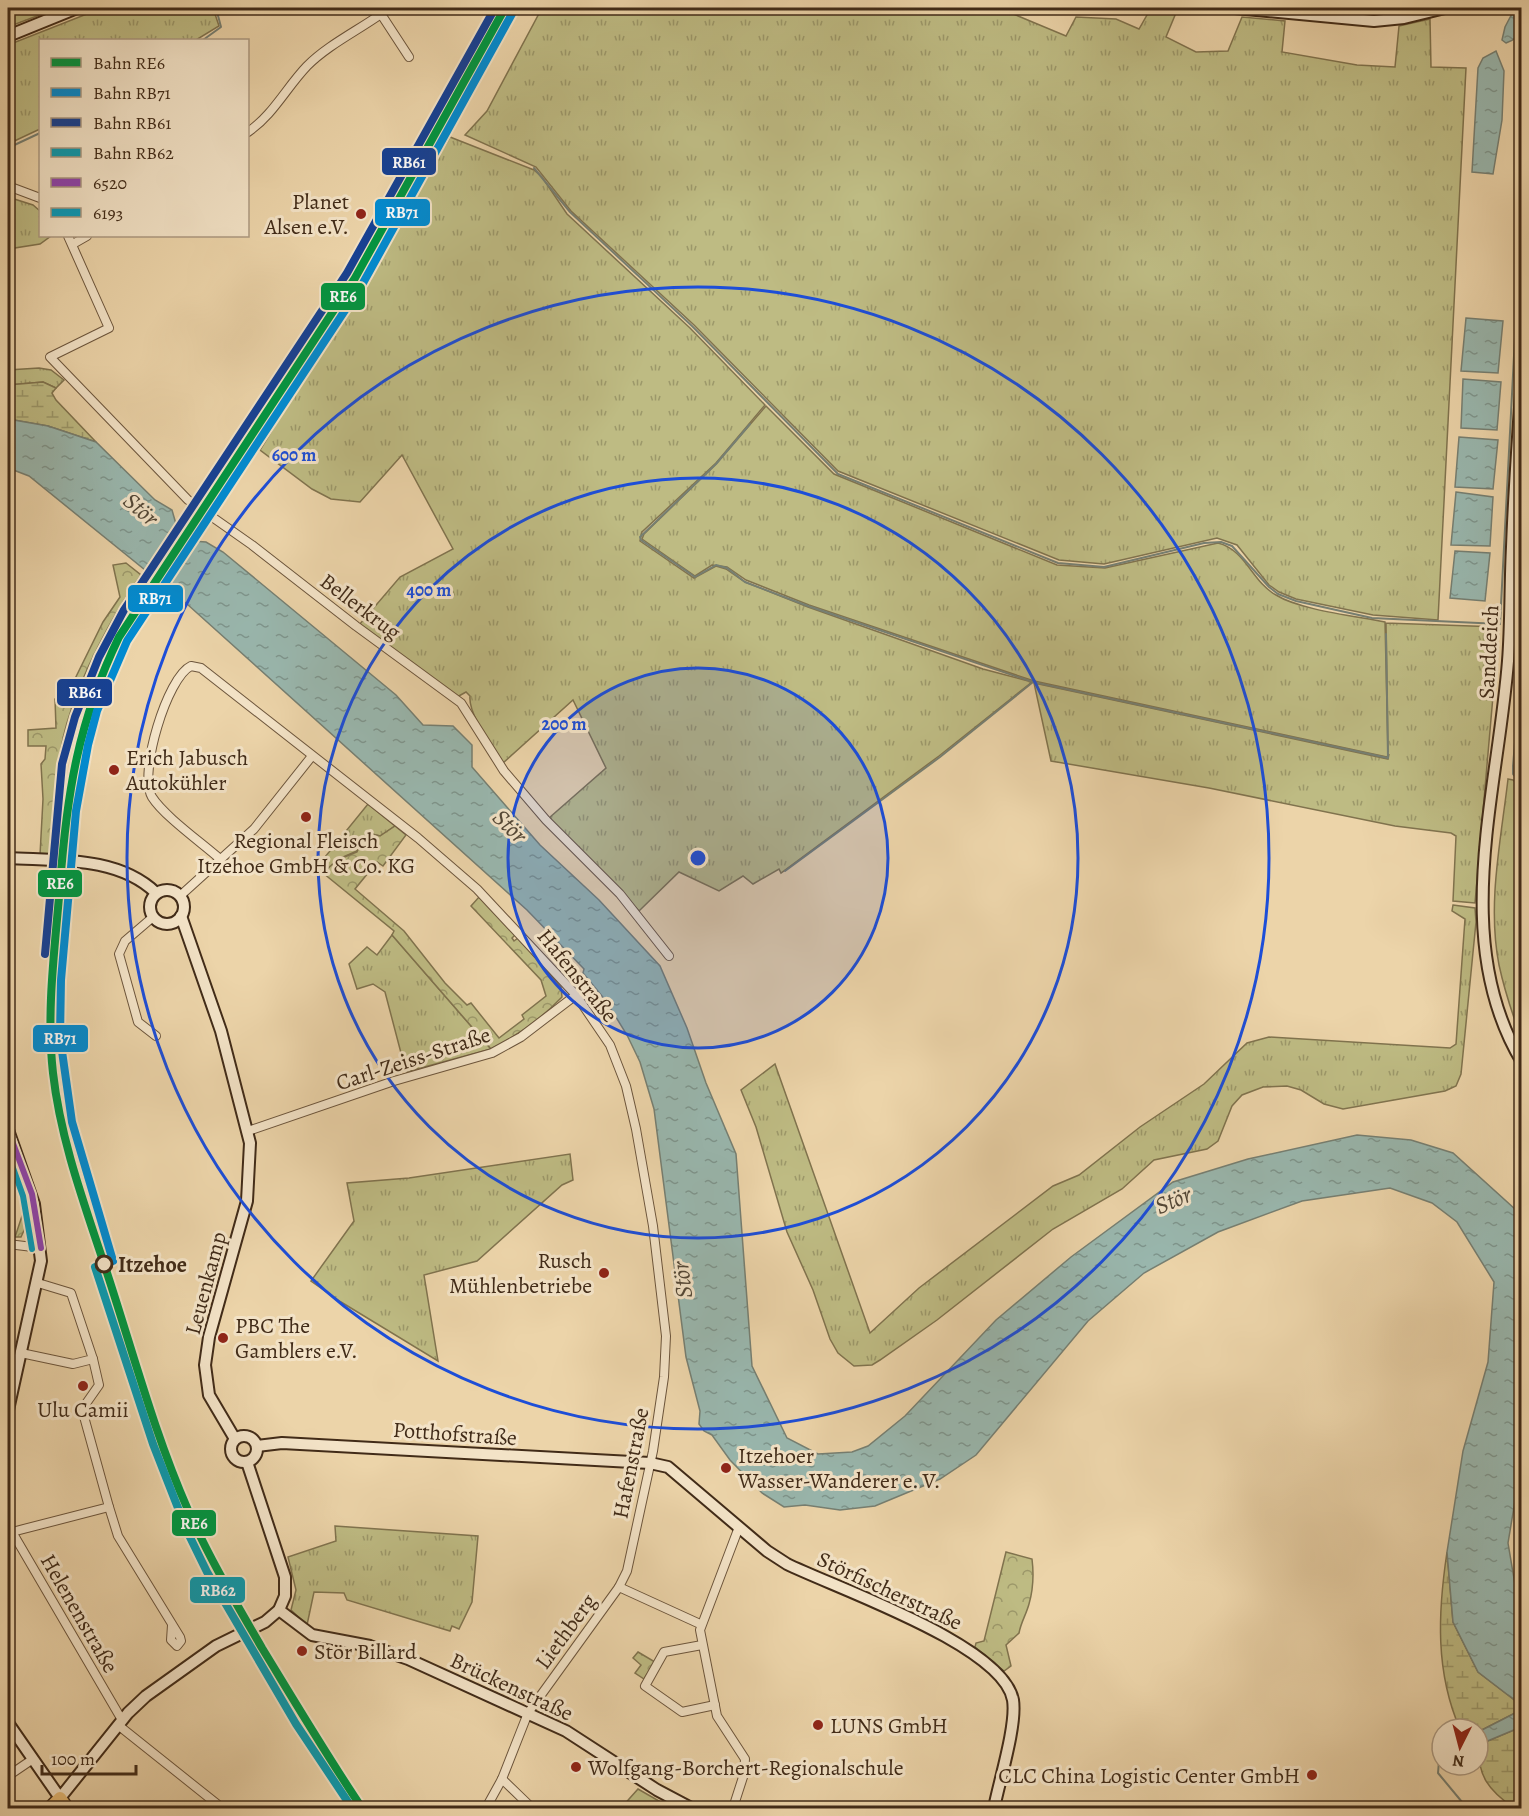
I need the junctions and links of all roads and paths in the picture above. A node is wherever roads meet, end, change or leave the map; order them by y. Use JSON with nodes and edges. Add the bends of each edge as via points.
{"nodes":[{"id":1,"x":77,"y":8,"type":"edge"},
{"id":2,"x":1235,"y":8,"type":"edge"},
{"id":3,"x":1445,"y":8,"type":"edge"},
{"id":4,"x":379,"y":11,"type":"edge"},
{"id":5,"x":1313,"y":12,"type":"edge"},
{"id":6,"x":8,"y":36,"type":"edge"},
{"id":7,"x":409,"y":57,"type":"dead end"},
{"id":8,"x":249,"y":131,"type":"edge"},
{"id":9,"x":8,"y":186,"type":"edge"},
{"id":10,"x":39,"y":198,"type":"edge"},
{"id":11,"x":69,"y":237,"type":"edge"},
{"id":12,"x":85,"y":237,"type":"edge"},
{"id":13,"x":73,"y":244,"type":"junction"},
{"id":14,"x":1521,"y":379,"type":"edge"},
{"id":15,"x":312,"y":756,"type":"junction"},
{"id":16,"x":8,"y":858,"type":"edge"},
{"id":17,"x":220,"y":860,"type":"junction"},
{"id":18,"x":156,"y":893,"type":"junction"},
{"id":19,"x":180,"y":896,"type":"junction"},
{"id":20,"x":182,"y":916,"type":"junction"},
{"id":21,"x":153,"y":917,"type":"junction"},
{"id":22,"x":669,"y":956,"type":"dead end"},
{"id":23,"x":576,"y":995,"type":"junction"},
{"id":24,"x":156,"y":1036,"type":"dead end"},
{"id":25,"x":1521,"y":1062,"type":"edge"},
{"id":26,"x":8,"y":1130,"type":"edge"},
{"id":27,"x":248,"y":1131,"type":"junction"},
{"id":28,"x":8,"y":1244,"type":"edge"},
{"id":29,"x":41,"y":1248,"type":"junction"},
{"id":30,"x":38,"y":1283,"type":"junction"},
{"id":31,"x":21,"y":1353,"type":"junction"},
{"id":32,"x":93,"y":1359,"type":"junction"},
{"id":33,"x":8,"y":1410,"type":"edge"},
{"id":34,"x":235,"y":1439,"type":"junction"},
{"id":35,"x":257,"y":1446,"type":"junction"},
{"id":36,"x":247,"y":1462,"type":"junction"},
{"id":37,"x":650,"y":1462,"type":"junction"},
{"id":38,"x":110,"y":1507,"type":"junction"},
{"id":39,"x":739,"y":1527,"type":"junction"},
{"id":40,"x":10,"y":1529,"type":"edge"},
{"id":41,"x":619,"y":1587,"type":"junction"},
{"id":42,"x":279,"y":1610,"type":"junction"},
{"id":43,"x":700,"y":1624,"type":"junction"},
{"id":44,"x":172,"y":1625,"type":"dead end"},
{"id":45,"x":702,"y":1645,"type":"junction"},
{"id":46,"x":714,"y":1705,"type":"junction"},
{"id":47,"x":528,"y":1713,"type":"junction"},
{"id":48,"x":8,"y":1723,"type":"edge"},
{"id":49,"x":120,"y":1723,"type":"junction"},
{"id":50,"x":33,"y":1759,"type":"junction"},
{"id":51,"x":8,"y":1776,"type":"edge"},
{"id":52,"x":502,"y":1779,"type":"junction"},
{"id":53,"x":64,"y":1803,"type":"edge"},
{"id":54,"x":50,"y":1809,"type":"edge"},
{"id":55,"x":222,"y":1809,"type":"edge"},
{"id":56,"x":486,"y":1809,"type":"edge"},
{"id":57,"x":531,"y":1809,"type":"edge"},
{"id":58,"x":691,"y":1809,"type":"edge"},
{"id":59,"x":733,"y":1809,"type":"edge"},
{"id":60,"x":994,"y":1809,"type":"edge"}],
"edges":[{"from":1,"to":6,"type":"street"},
{"from":2,"to":5,"type":"street"},
{"from":3,"to":5,"type":"street","via":[[1382,21]]},
{"from":4,"to":7,"type":"street"},
{"from":4,"to":8,"type":"street","via":[[316,58],[270,114]]},
{"from":9,"to":10,"type":"street"},
{"from":11,"to":13,"type":"street"},
{"from":12,"to":13,"type":"street"},
{"from":13,"to":22,"type":"street","name":"Bellerkrug","via":[[109,328],[50,357],[188,500],[461,703],[504,771],[546,820],[620,894]]},
{"from":14,"to":25,"type":"street","name":"Sanddeich","via":[[1508,657],[1484,869],[1483,926],[1491,987]]},
{"from":15,"to":17,"type":"street","via":[[257,825]]},
{"from":15,"to":17,"type":"street","name":"Hafenstraße","via":[[201,668],[187,668],[176,683],[154,742],[147,779],[155,801]]},
{"from":15,"to":23,"type":"street","name":"Hafenstraße","via":[[474,886]]},
{"from":16,"to":18,"type":"street","via":[[104,866],[138,879]]},
{"from":17,"to":19,"type":"street"},
{"from":18,"to":19,"type":"street","via":[[169,890]]},
{"from":18,"to":21,"type":"street","via":[[150,904]]},
{"from":19,"to":20,"type":"street","via":[[184,903]]},
{"from":20,"to":21,"type":"street","via":[[171,924]]},
{"from":20,"to":27,"type":"street","name":"Leuenkamp"},
{"from":21,"to":24,"type":"street","via":[[125,941],[119,954],[138,1022]]},
{"from":23,"to":27,"type":"street","name":"Carl-Zeiss-Straße","via":[[517,1040],[486,1056],[394,1081]]},
{"from":23,"to":37,"type":"street","name":"Hafenstraße","via":[[607,1040],[623,1076],[646,1186],[666,1347]]},
{"from":26,"to":29,"type":"street","via":[[32,1194]]},
{"from":27,"to":34,"type":"street","name":"Leuenkamp","via":[[249,1191],[204,1365],[209,1395]]},
{"from":28,"to":29,"type":"street"},
{"from":29,"to":30,"type":"street"},
{"from":30,"to":31,"type":"street"},
{"from":30,"to":32,"type":"street","via":[[68,1291],[73,1297]]},
{"from":31,"to":32,"type":"street","via":[[73,1364]]},
{"from":31,"to":33,"type":"street"},
{"from":32,"to":38,"type":"street","via":[[99,1385],[85,1405],[84,1415]]},
{"from":34,"to":35,"type":"street","via":[[248,1436]]},
{"from":34,"to":36,"type":"street","name":"Leuenkamp","via":[[231,1454],[236,1460]]},
{"from":35,"to":36,"type":"street","via":[[255,1456]]},
{"from":35,"to":37,"type":"street","name":"Potthofstraße","via":[[282,1443]]},
{"from":36,"to":42,"type":"street","name":"Leuenkamp","via":[[285,1577],[285,1596]]},
{"from":37,"to":39,"type":"street","name":"Störfischerstraße","via":[[668,1467]]},
{"from":37,"to":41,"type":"street","name":"Hafenstraße","via":[[627,1571]]},
{"from":38,"to":40,"type":"street"},
{"from":38,"to":44,"type":"street","via":[[118,1536]]},
{"from":39,"to":43,"type":"street"},
{"from":39,"to":60,"type":"street","name":"Störfischerstraße","via":[[787,1564],[952,1639],[998,1672],[1009,1688],[1013,1706]]},
{"from":40,"to":49,"type":"street","name":"Helenenstraße"},
{"from":41,"to":43,"type":"street","name":"Liethberg"},
{"from":41,"to":47,"type":"street","name":"Liethberg"},
{"from":42,"to":47,"type":"street","name":"Brückenstraße","via":[[312,1635],[370,1646],[408,1659]]},
{"from":42,"to":49,"type":"street","via":[[204,1654],[156,1688]]},
{"from":43,"to":45,"type":"street"},
{"from":45,"to":46,"type":"street"},
{"from":45,"to":46,"type":"street","via":[[664,1652],[645,1686],[682,1712]]},
{"from":46,"to":59,"type":"street","via":[[720,1723],[745,1759]]},
{"from":47,"to":52,"type":"street","name":"Liethberg"},
{"from":47,"to":58,"type":"street","name":"Brückenstraße","via":[[566,1731]]},
{"from":48,"to":50,"type":"street"},
{"from":49,"to":53,"type":"street"},
{"from":49,"to":55,"type":"street"},
{"from":50,"to":51,"type":"street"},
{"from":50,"to":53,"type":"street"},
{"from":52,"to":56,"type":"street","name":"Liethberg"},
{"from":52,"to":57,"type":"street"},
{"from":53,"to":54,"type":"main road"}]}
